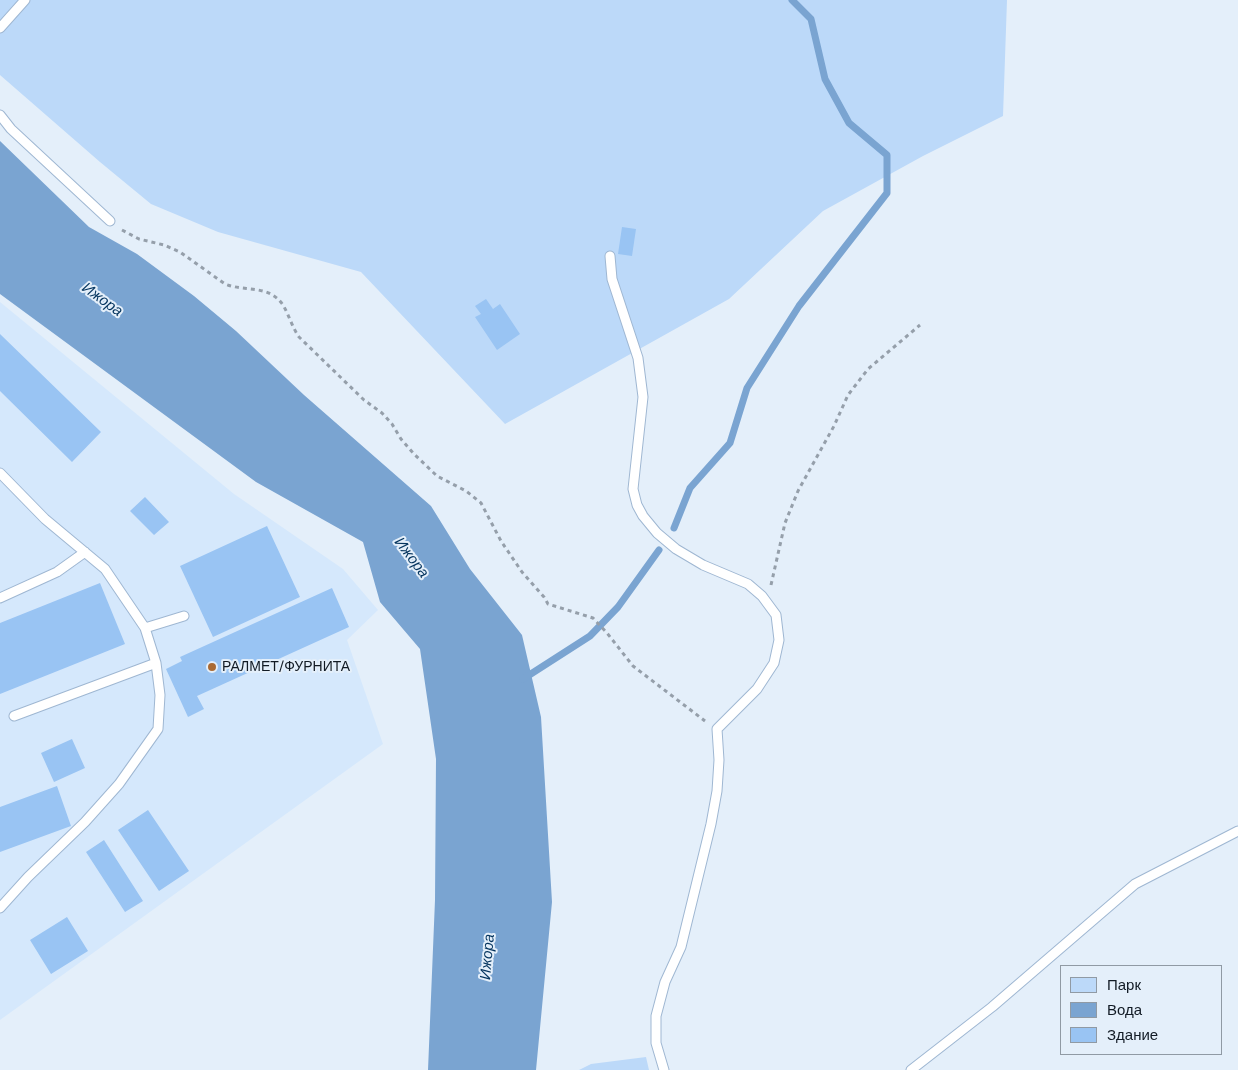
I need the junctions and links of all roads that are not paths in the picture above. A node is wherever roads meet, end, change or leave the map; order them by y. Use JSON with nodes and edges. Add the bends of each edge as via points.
{"nodes":[{"id":1,"x":25,"y":0,"type":"edge"},
{"id":2,"x":0,"y":28,"type":"edge"},
{"id":3,"x":0,"y":115,"type":"edge"},
{"id":4,"x":110,"y":221,"type":"road end"},
{"id":5,"x":610,"y":256,"type":"dead end"},
{"id":6,"x":0,"y":473,"type":"edge"},
{"id":7,"x":85,"y":552,"type":"junction"},
{"id":8,"x":0,"y":598,"type":"edge"},
{"id":9,"x":184,"y":616,"type":"dead end"},
{"id":10,"x":145,"y":628,"type":"junction"},
{"id":11,"x":156,"y":664,"type":"junction"},
{"id":12,"x":14,"y":716,"type":"dead end"},
{"id":13,"x":1238,"y":831,"type":"edge"},
{"id":14,"x":0,"y":908,"type":"edge"},
{"id":15,"x":664,"y":1070,"type":"edge"},
{"id":16,"x":911,"y":1070,"type":"edge"}],
"edges":[{"from":1,"to":2,"type":"lane"},
{"from":3,"to":4,"type":"lane"},
{"from":5,"to":15,"type":"lane","via":[[612,279],[638,358],[642,397],[633,489],[637,505],[657,533],[676,549],[703,565],[748,584],[762,596],[776,615],[779,640],[774,663],[757,689],[717,730],[719,760],[711,824],[680,947],[665,982],[656,1016],[656,1043]]},
{"from":6,"to":7,"type":"lane","via":[[45,519]]},
{"from":7,"to":8,"type":"lane","via":[[57,572]]},
{"from":7,"to":10,"type":"lane","via":[[105,569]]},
{"from":9,"to":10,"type":"lane"},
{"from":10,"to":11,"type":"lane"},
{"from":11,"to":12,"type":"lane"},
{"from":11,"to":14,"type":"lane","via":[[160,695],[158,729],[119,784]]},
{"from":13,"to":16,"type":"lane","via":[[1135,884],[992,1007]]}]}
